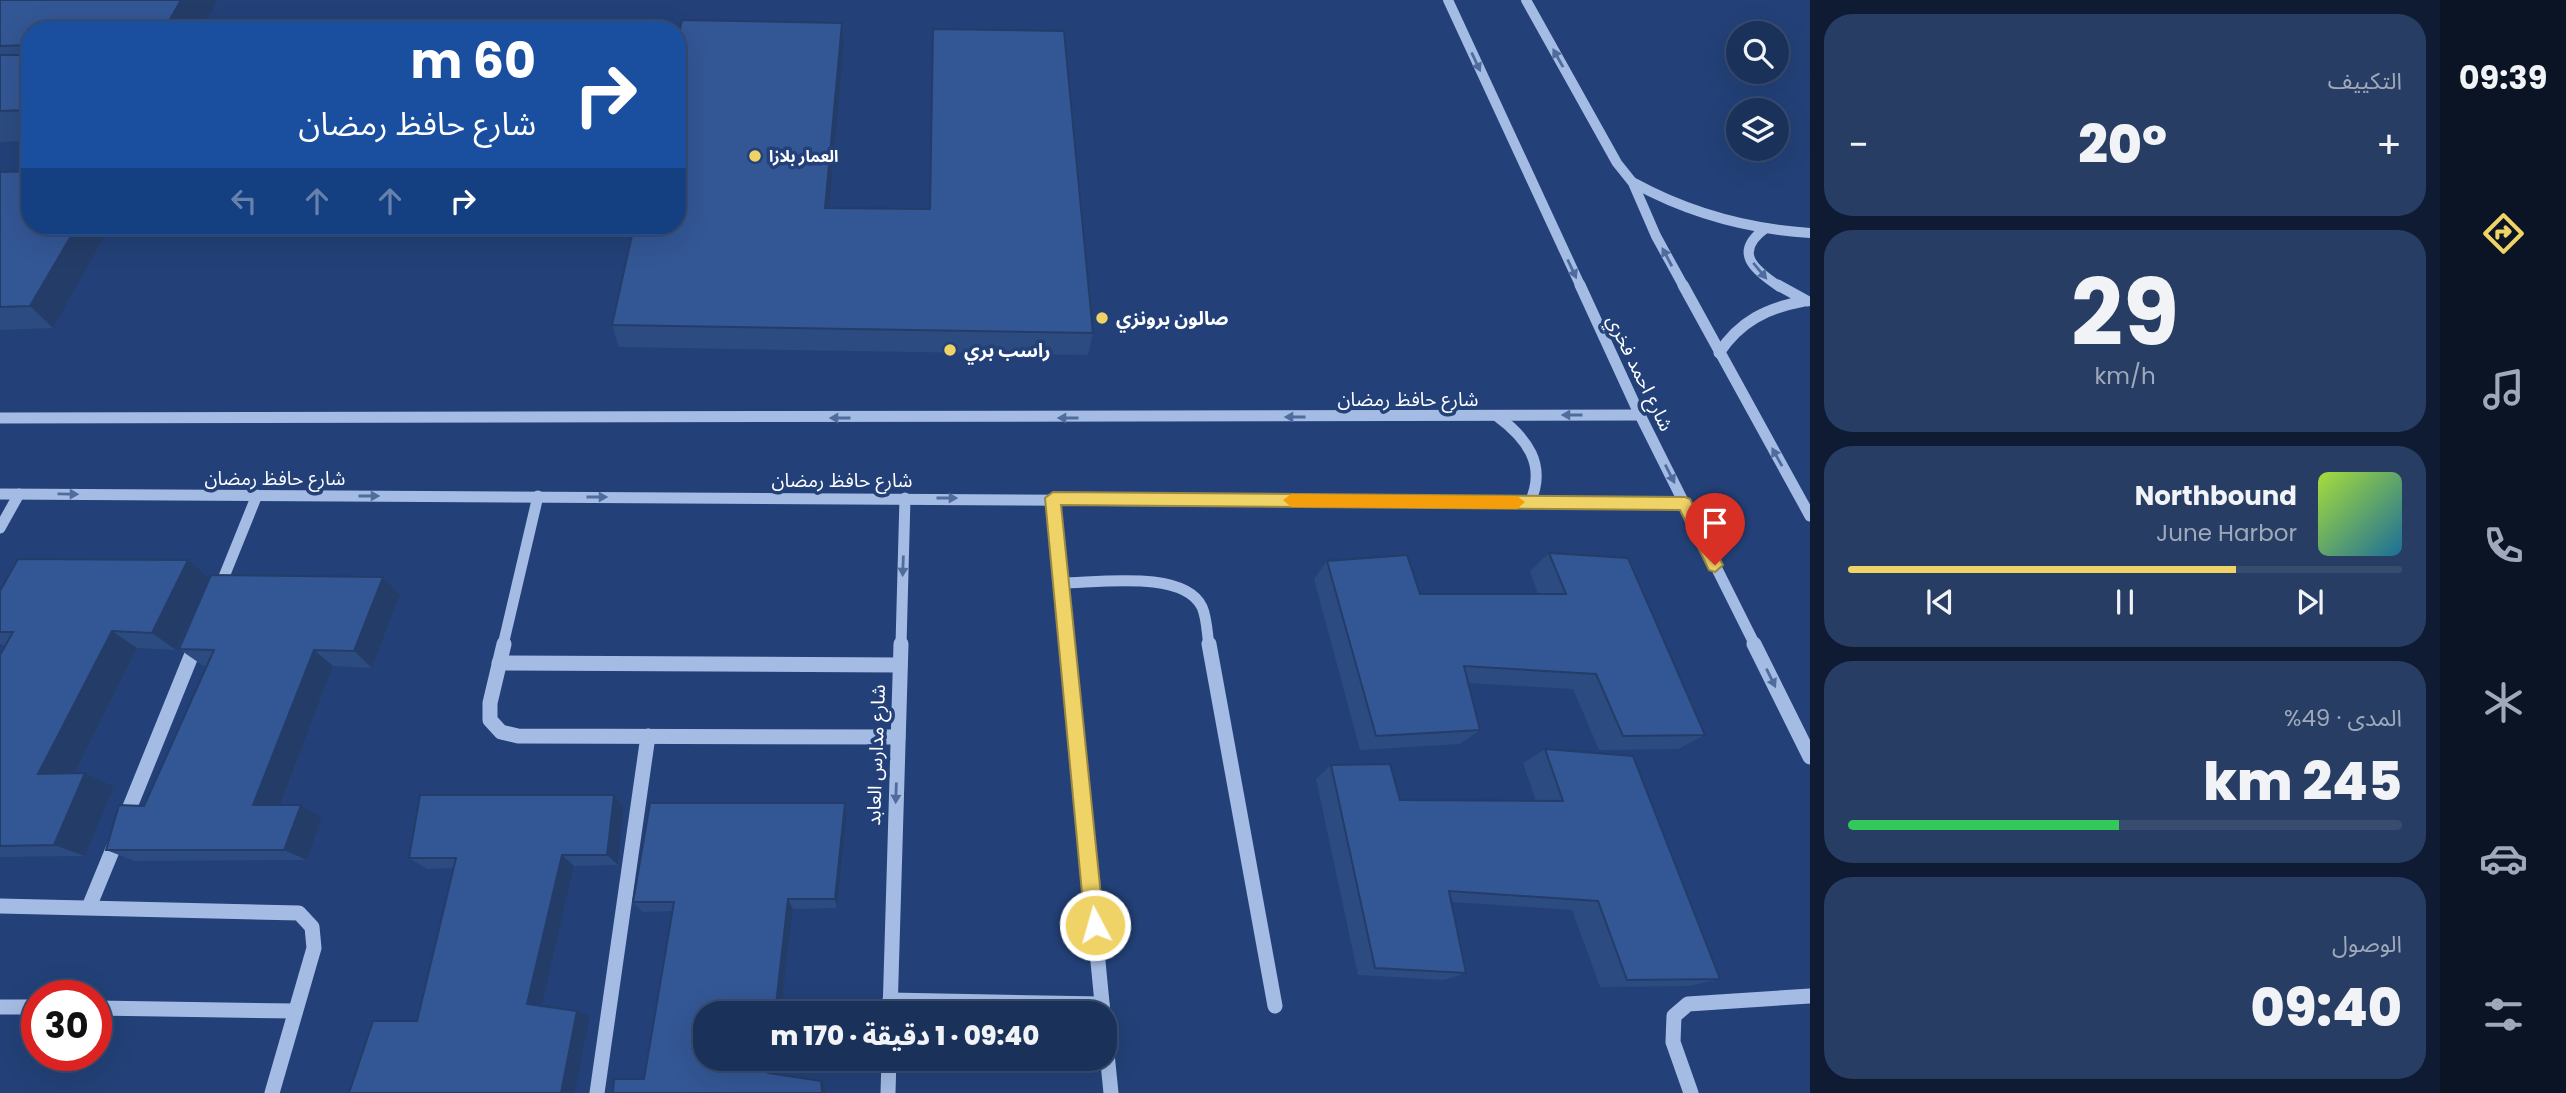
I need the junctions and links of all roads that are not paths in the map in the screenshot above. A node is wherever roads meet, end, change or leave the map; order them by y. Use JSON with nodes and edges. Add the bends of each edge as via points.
{"nodes":[{"id":1,"x":1448,"y":0,"type":"edge"},
{"id":2,"x":1526,"y":0,"type":"edge"},
{"id":3,"x":1633,"y":183,"type":"junction"},
{"id":4,"x":1766,"y":228,"type":"junction"},
{"id":5,"x":1810,"y":233,"type":"edge"},
{"id":6,"x":1808,"y":301,"type":"edge"},
{"id":7,"x":1719,"y":353,"type":"junction"},
{"id":8,"x":1640,"y":415,"type":"junction"},
{"id":9,"x":1497,"y":416,"type":"junction"},
{"id":10,"x":0,"y":418,"type":"edge"},
{"id":11,"x":0,"y":494,"type":"edge"},
{"id":12,"x":19,"y":494,"type":"junction"},
{"id":13,"x":257,"y":495,"type":"junction"},
{"id":14,"x":538,"y":496,"type":"junction"},
{"id":15,"x":905,"y":498,"type":"junction"},
{"id":16,"x":1053,"y":498,"type":"junction"},
{"id":17,"x":1530,"y":502,"type":"junction"},
{"id":18,"x":1685,"y":503,"type":"junction"},
{"id":19,"x":1810,"y":516,"type":"edge"},
{"id":20,"x":0,"y":528,"type":"edge"},
{"id":21,"x":1061,"y":583,"type":"junction"},
{"id":22,"x":215,"y":598,"type":"edge"},
{"id":23,"x":200,"y":637,"type":"edge"},
{"id":24,"x":499,"y":663,"type":"junction"},
{"id":25,"x":900,"y":664,"type":"junction"},
{"id":26,"x":648,"y":736,"type":"junction"},
{"id":27,"x":898,"y":737,"type":"junction"},
{"id":28,"x":1810,"y":757,"type":"edge"},
{"id":29,"x":0,"y":906,"type":"edge"},
{"id":30,"x":89,"y":907,"type":"junction"},
{"id":31,"x":1810,"y":996,"type":"edge"},
{"id":32,"x":890,"y":1001,"type":"edge"},
{"id":33,"x":1102,"y":1001,"type":"edge"},
{"id":34,"x":1275,"y":1006,"type":"dead end"},
{"id":35,"x":0,"y":1007,"type":"edge"},
{"id":36,"x":21,"y":1007,"type":"edge"},
{"id":37,"x":112,"y":1008,"type":"edge"},
{"id":38,"x":296,"y":1011,"type":"junction"},
{"id":39,"x":889,"y":1071,"type":"edge"},
{"id":40,"x":1109,"y":1071,"type":"edge"},
{"id":41,"x":272,"y":1093,"type":"edge"},
{"id":42,"x":597,"y":1093,"type":"edge"},
{"id":43,"x":888,"y":1093,"type":"edge"},
{"id":44,"x":1111,"y":1093,"type":"edge"},
{"id":45,"x":1691,"y":1093,"type":"edge"}],
"edges":[{"from":1,"to":8,"type":"street","name":"شارع احمد فخري","one_way":true},
{"from":3,"to":2,"type":"street","one_way":true,"via":[[1617,163]]},
{"from":3,"to":4,"type":"street","via":[[1684,207]]},
{"from":7,"to":3,"type":"street","one_way":true},
{"from":4,"to":5,"type":"street"},
{"from":4,"to":6,"type":"street","one_way":true,"via":[[1754,234],[1748,256],[1756,269],[1786,293]]},
{"from":6,"to":7,"type":"street","via":[[1757,313],[1728,337]]},
{"from":19,"to":7,"type":"street","one_way":true},
{"from":8,"to":9,"type":"street","name":"شارع حافظ رمضان","one_way":true},
{"from":8,"to":18,"type":"street","name":"شارع احمد فخري","one_way":true},
{"from":9,"to":10,"type":"street","name":"شارع حافظ رمضان","one_way":true},
{"from":9,"to":17,"type":"street","via":[[1532,451],[1539,478]]},
{"from":11,"to":12,"type":"street","name":"شارع حافظ رمضان"},
{"from":12,"to":13,"type":"street","name":"شارع حافظ رمضان","one_way":true},
{"from":12,"to":20,"type":"street"},
{"from":13,"to":14,"type":"street","name":"شارع حافظ رمضان","one_way":true},
{"from":13,"to":22,"type":"street"},
{"from":14,"to":15,"type":"street","name":"شارع حافظ رمضان","one_way":true},
{"from":14,"to":24,"type":"street"},
{"from":15,"to":16,"type":"street","name":"شارع حافظ رمضان","one_way":true},
{"from":15,"to":25,"type":"street","name":"شارع مدارس العابد","one_way":true},
{"from":16,"to":17,"type":"street","name":"شارع حافظ رمضان"},
{"from":16,"to":21,"type":"street"},
{"from":17,"to":18,"type":"street","name":"شارع حافظ رمضان"},
{"from":18,"to":28,"type":"street","name":"شارع احمد فخري","one_way":true},
{"from":21,"to":33,"type":"street"},
{"from":21,"to":34,"type":"street","via":[[1170,584],[1193,594],[1202,608]]},
{"from":23,"to":30,"type":"street"},
{"from":24,"to":25,"type":"street"},
{"from":24,"to":26,"type":"street","via":[[489,703],[490,720],[501,732],[518,736]]},
{"from":25,"to":27,"type":"street","name":"شارع مدارس العابد"},
{"from":26,"to":27,"type":"street"},
{"from":26,"to":42,"type":"street"},
{"from":27,"to":32,"type":"street","name":"شارع مدارس العابد","one_way":true},
{"from":29,"to":30,"type":"street"},
{"from":30,"to":38,"type":"street","via":[[299,913],[312,927],[314,948]]},
{"from":31,"to":45,"type":"street","via":[[1688,1004],[1674,1016],[1673,1042]]},
{"from":35,"to":36,"type":"street"},
{"from":37,"to":38,"type":"street"},
{"from":38,"to":41,"type":"street"},
{"from":39,"to":43,"type":"street"},
{"from":40,"to":44,"type":"street"}]}
